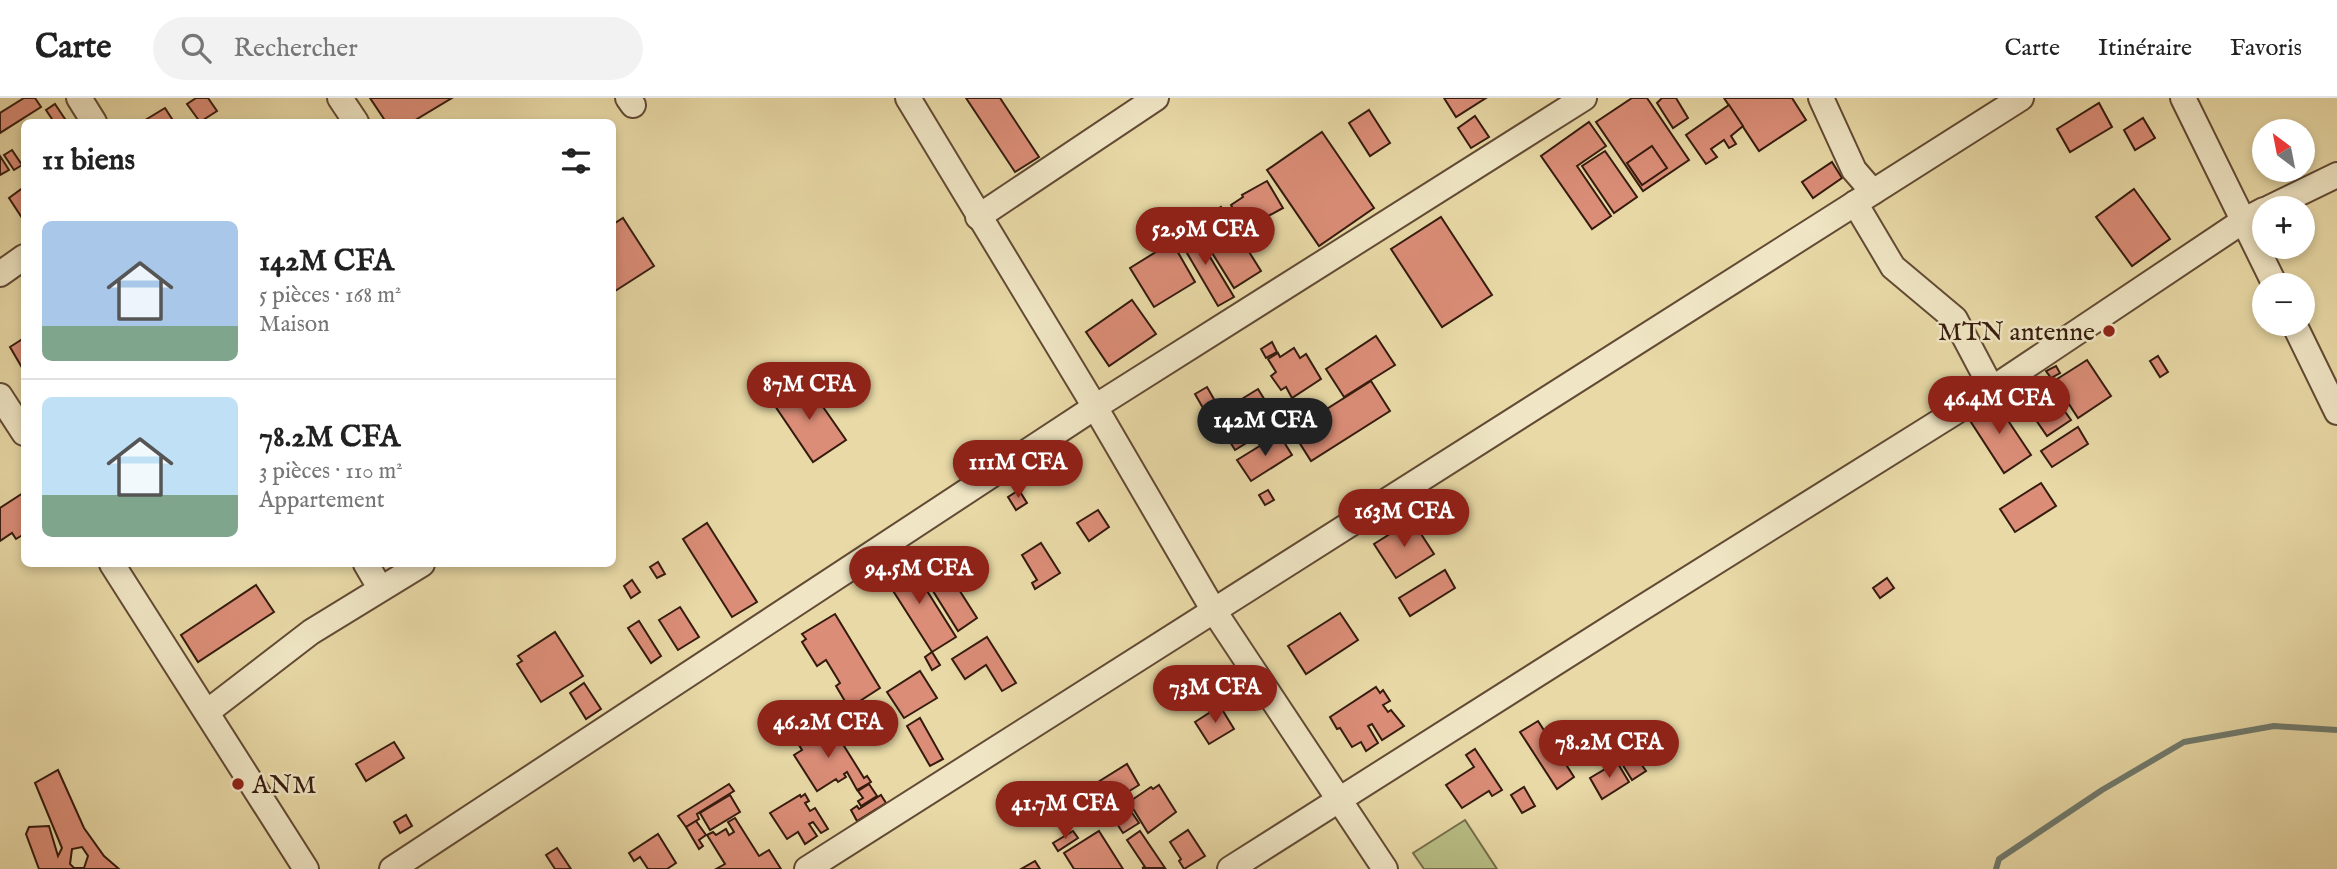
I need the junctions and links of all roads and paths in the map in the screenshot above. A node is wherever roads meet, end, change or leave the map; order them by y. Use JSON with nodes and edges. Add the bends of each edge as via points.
{"nodes":[{"id":1,"x":79,"y":98,"type":"edge"},
{"id":2,"x":340,"y":98,"type":"edge"},
{"id":3,"x":908,"y":98,"type":"edge"},
{"id":4,"x":1156,"y":98,"type":"edge"},
{"id":5,"x":1584,"y":98,"type":"edge"},
{"id":6,"x":1821,"y":98,"type":"edge"},
{"id":7,"x":2021,"y":98,"type":"edge"},
{"id":8,"x":2183,"y":98,"type":"edge"},
{"id":9,"x":92,"y":119,"type":"edge"},
{"id":10,"x":354,"y":119,"type":"edge"},
{"id":11,"x":2337,"y":175,"type":"edge"},
{"id":12,"x":2294,"y":196,"type":"edge"},
{"id":13,"x":1864,"y":198,"type":"junction"},
{"id":14,"x":2252,"y":202,"type":"edge"},
{"id":15,"x":978,"y":217,"type":"junction"},
{"id":16,"x":2252,"y":218,"type":"edge"},
{"id":17,"x":21,"y":259,"type":"edge"},
{"id":18,"x":0,"y":274,"type":"edge"},
{"id":19,"x":2300,"y":336,"type":"edge"},
{"id":20,"x":1992,"y":389,"type":"junction"},
{"id":21,"x":0,"y":396,"type":"edge"},
{"id":22,"x":1095,"y":407,"type":"junction"},
{"id":23,"x":2337,"y":412,"type":"edge"},
{"id":24,"x":21,"y":428,"type":"edge"},
{"id":25,"x":114,"y":567,"type":"edge"},
{"id":26,"x":368,"y":567,"type":"edge"},
{"id":27,"x":417,"y":567,"type":"edge"},
{"id":28,"x":380,"y":588,"type":"junction"},
{"id":29,"x":1214,"y":611,"type":"junction"},
{"id":30,"x":207,"y":712,"type":"junction"},
{"id":31,"x":1340,"y":799,"type":"junction"},
{"id":32,"x":306,"y":869,"type":"edge"},
{"id":33,"x":392,"y":869,"type":"edge"},
{"id":34,"x":807,"y":869,"type":"edge"},
{"id":35,"x":1230,"y":869,"type":"edge"},
{"id":36,"x":1385,"y":869,"type":"edge"}],
"edges":[{"from":1,"to":9,"type":"street"},
{"from":2,"to":10,"type":"street"},
{"from":3,"to":15,"type":"street"},
{"from":4,"to":15,"type":"street"},
{"from":5,"to":22,"type":"street"},
{"from":6,"to":13,"type":"street"},
{"from":7,"to":13,"type":"street"},
{"from":8,"to":14,"type":"street"},
{"from":11,"to":12,"type":"street"},
{"from":13,"to":20,"type":"street","via":[[1893,267],[1955,319]]},
{"from":13,"to":29,"type":"street"},
{"from":15,"to":22,"type":"street"},
{"from":16,"to":20,"type":"street"},
{"from":17,"to":18,"type":"street"},
{"from":19,"to":23,"type":"street"},
{"from":20,"to":31,"type":"street"},
{"from":21,"to":24,"type":"street"},
{"from":22,"to":29,"type":"street"},
{"from":22,"to":33,"type":"street"},
{"from":25,"to":30,"type":"street"},
{"from":26,"to":28,"type":"street"},
{"from":27,"to":28,"type":"street"},
{"from":28,"to":30,"type":"street","via":[[311,632]]},
{"from":29,"to":31,"type":"street"},
{"from":29,"to":34,"type":"street"},
{"from":30,"to":32,"type":"street"},
{"from":31,"to":35,"type":"street"},
{"from":31,"to":36,"type":"street"}]}
